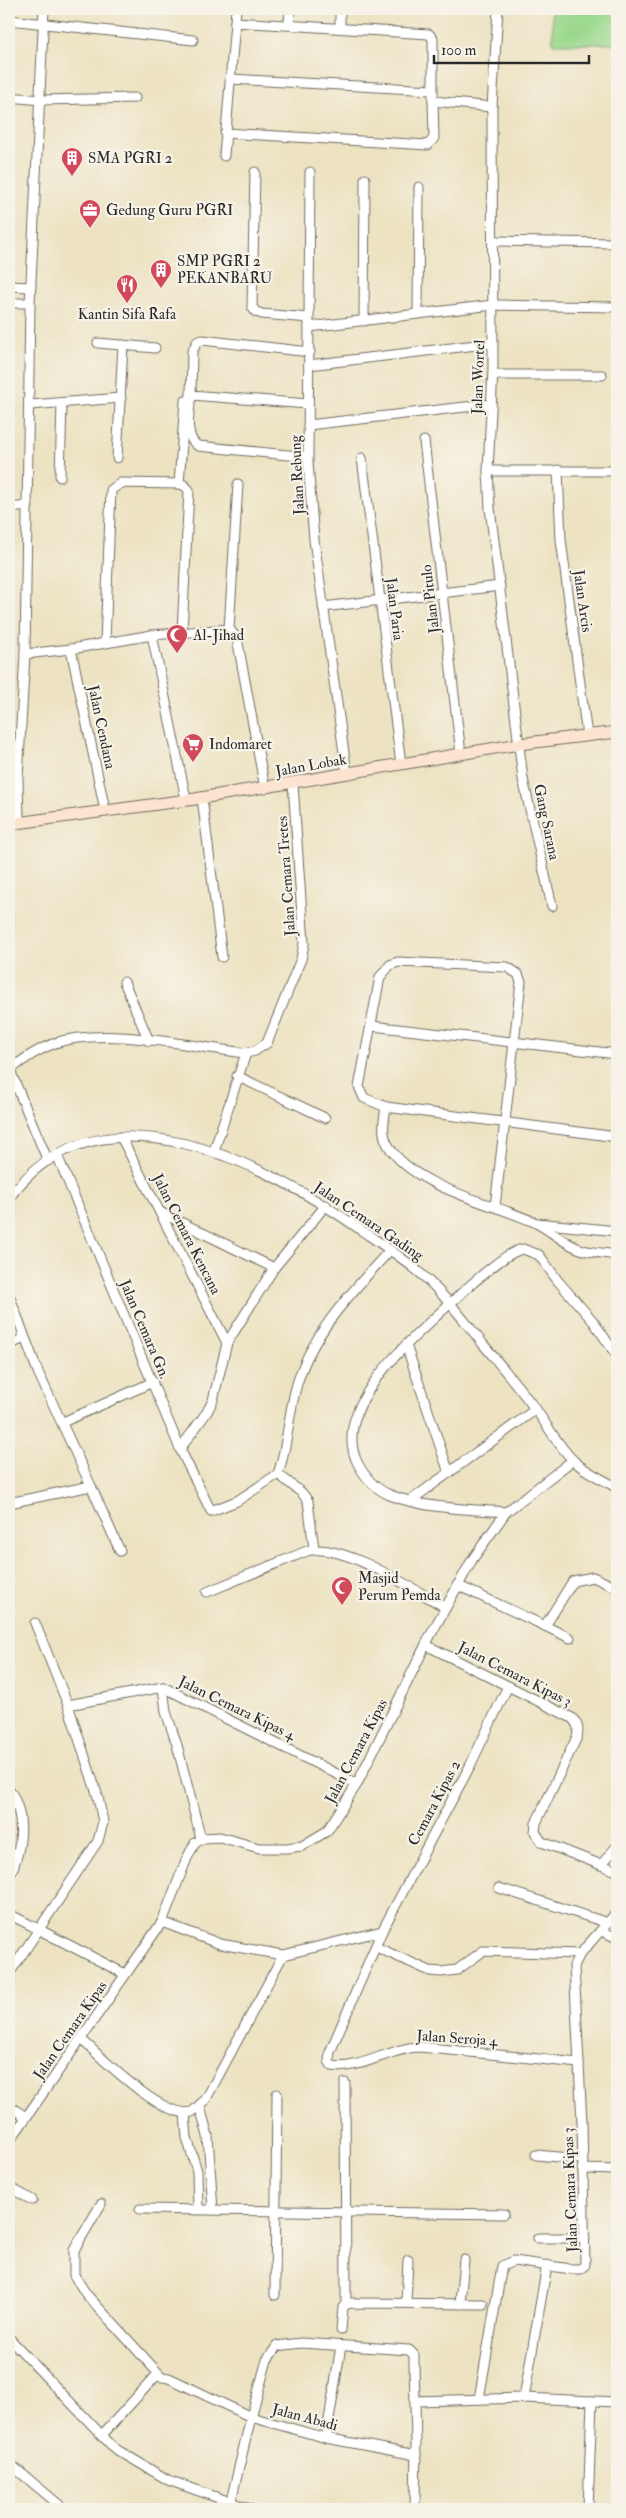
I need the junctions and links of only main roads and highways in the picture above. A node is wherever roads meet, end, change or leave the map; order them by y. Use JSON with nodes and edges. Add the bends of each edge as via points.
{"nodes":[{"id":1,"x":617,"y":732,"type":"edge"},
{"id":2,"x":14,"y":823,"type":"edge"}],
"edges":[{"from":1,"to":2,"type":"main road","name":"Jalan Lobak","via":[[519,744],[202,798]]}]}
